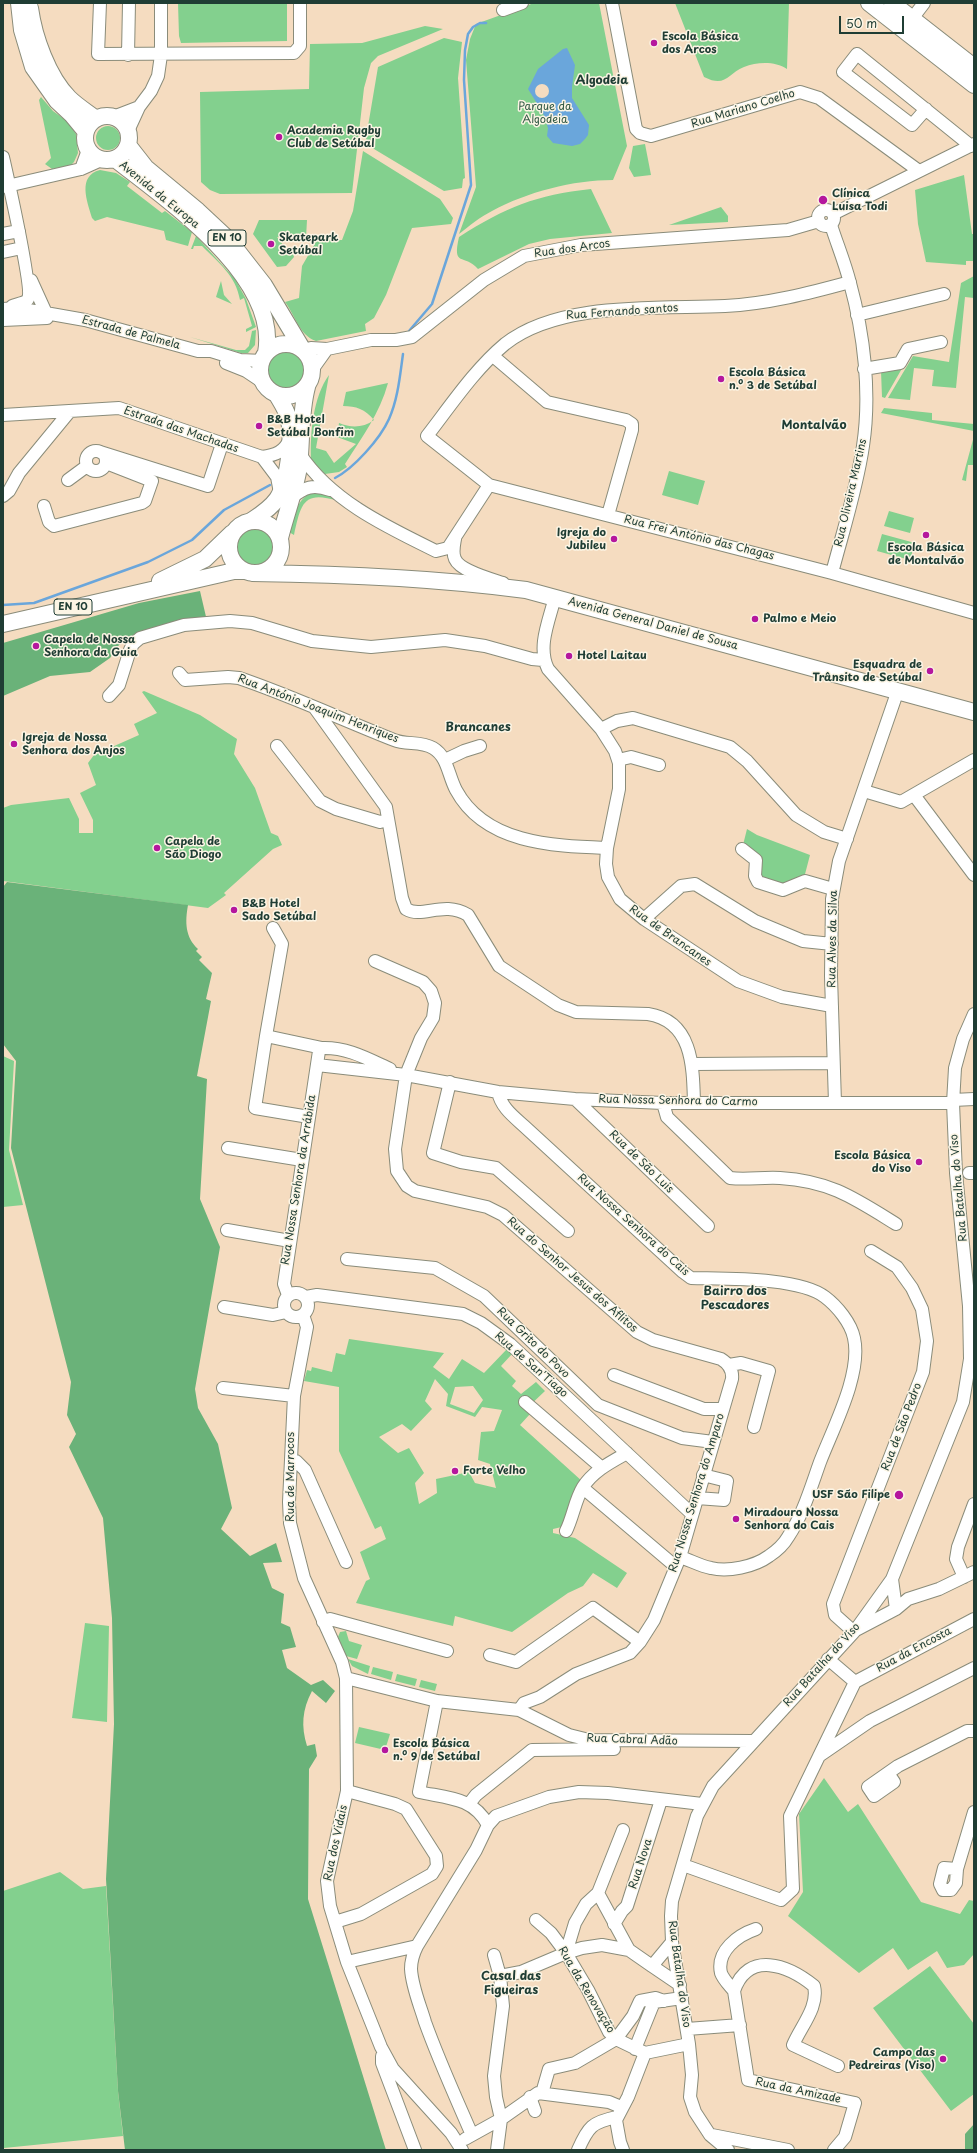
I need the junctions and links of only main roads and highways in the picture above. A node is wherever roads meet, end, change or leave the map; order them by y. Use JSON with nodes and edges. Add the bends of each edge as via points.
{"nodes":[{"id":1,"x":19,"y":3,"type":"edge"},
{"id":2,"x":30,"y":3,"type":"edge"},
{"id":3,"x":869,"y":3,"type":"edge"},
{"id":4,"x":892,"y":3,"type":"edge"},
{"id":5,"x":908,"y":24,"type":"junction"},
{"id":6,"x":974,"y":67,"type":"edge"},
{"id":7,"x":974,"y":85,"type":"edge"},
{"id":8,"x":96,"y":119,"type":"junction"},
{"id":9,"x":86,"y":132,"type":"junction"},
{"id":10,"x":128,"y":138,"type":"junction"},
{"id":11,"x":108,"y":160,"type":"junction"},
{"id":12,"x":303,"y":350,"type":"junction"},
{"id":13,"x":264,"y":357,"type":"junction"},
{"id":14,"x":307,"y":387,"type":"junction"},
{"id":15,"x":277,"y":395,"type":"junction"},
{"id":16,"x":286,"y":495,"type":"junction"},
{"id":17,"x":251,"y":521,"type":"junction"},
{"id":18,"x":234,"y":530,"type":"junction"},
{"id":19,"x":280,"y":543,"type":"junction"},
{"id":20,"x":248,"y":572,"type":"junction"},
{"id":21,"x":324,"y":573,"type":"junction"},
{"id":22,"x":143,"y":590,"type":"junction"},
{"id":23,"x":3,"y":624,"type":"edge"},
{"id":24,"x":974,"y":712,"type":"edge"}],
"edges":[{"from":1,"to":9,"type":"main road","via":[[22,30],[33,67],[57,101],[72,114]]},
{"from":2,"to":8,"type":"main road","via":[[32,25],[44,61],[67,97]]},
{"from":3,"to":5,"type":"main road"},
{"from":4,"to":5,"type":"main road"},
{"from":5,"to":6,"type":"main road"},
{"from":5,"to":7,"type":"main road"},
{"from":8,"to":9,"type":"main road"},
{"from":8,"to":10,"type":"main road","name":"Avenida da Europa","via":[[113,117],[125,125]]},
{"from":9,"to":11,"type":"main road","name":"Avenida da Europa","via":[[85,144],[88,150]]},
{"from":10,"to":11,"type":"main road","name":"Avenida da Europa","via":[[125,151]]},
{"from":10,"to":12,"type":"main road","name":"Avenida da Europa","number":"EN 10","via":[[146,168],[228,239],[264,285]]},
{"from":11,"to":13,"type":"main road","name":"Avenida da Europa","number":"EN 10","via":[[200,228],[245,278],[267,326],[269,340]]},
{"from":12,"to":13,"type":"main road","via":[[285,344],[275,346]]},
{"from":12,"to":14,"type":"main road","number":"EN 10","via":[[312,363]]},
{"from":13,"to":15,"type":"main road","number":"EN 10","via":[[261,376],[270,391]]},
{"from":14,"to":15,"type":"main road","via":[[294,396]]},
{"from":14,"to":16,"type":"main road","number":"EN 10","via":[[303,401],[296,482]]},
{"from":15,"to":16,"type":"main road","number":"EN 10","via":[[288,417],[290,439],[284,484]]},
{"from":16,"to":17,"type":"main road","number":"EN 10"},
{"from":16,"to":19,"type":"main road","number":"EN 10"},
{"from":17,"to":18,"type":"main road","number":"EN 10"},
{"from":17,"to":19,"type":"main road","via":[[261,521],[270,525]]},
{"from":18,"to":20,"type":"main road","via":[[230,538],[230,555],[237,566]]},
{"from":18,"to":22,"type":"main road","number":"EN 10","via":[[205,559]]},
{"from":19,"to":20,"type":"main road","number":"EN 10","via":[[279,558],[268,570]]},
{"from":19,"to":21,"type":"main road","via":[[291,562],[302,568]]},
{"from":20,"to":21,"type":"main road"},
{"from":20,"to":22,"type":"main road","number":"EN 10","via":[[234,571]]},
{"from":21,"to":24,"type":"main road","name":"Avenida General Daniel de Sousa","via":[[435,580],[526,590]]},
{"from":22,"to":23,"type":"main road","number":"EN 10"}]}
